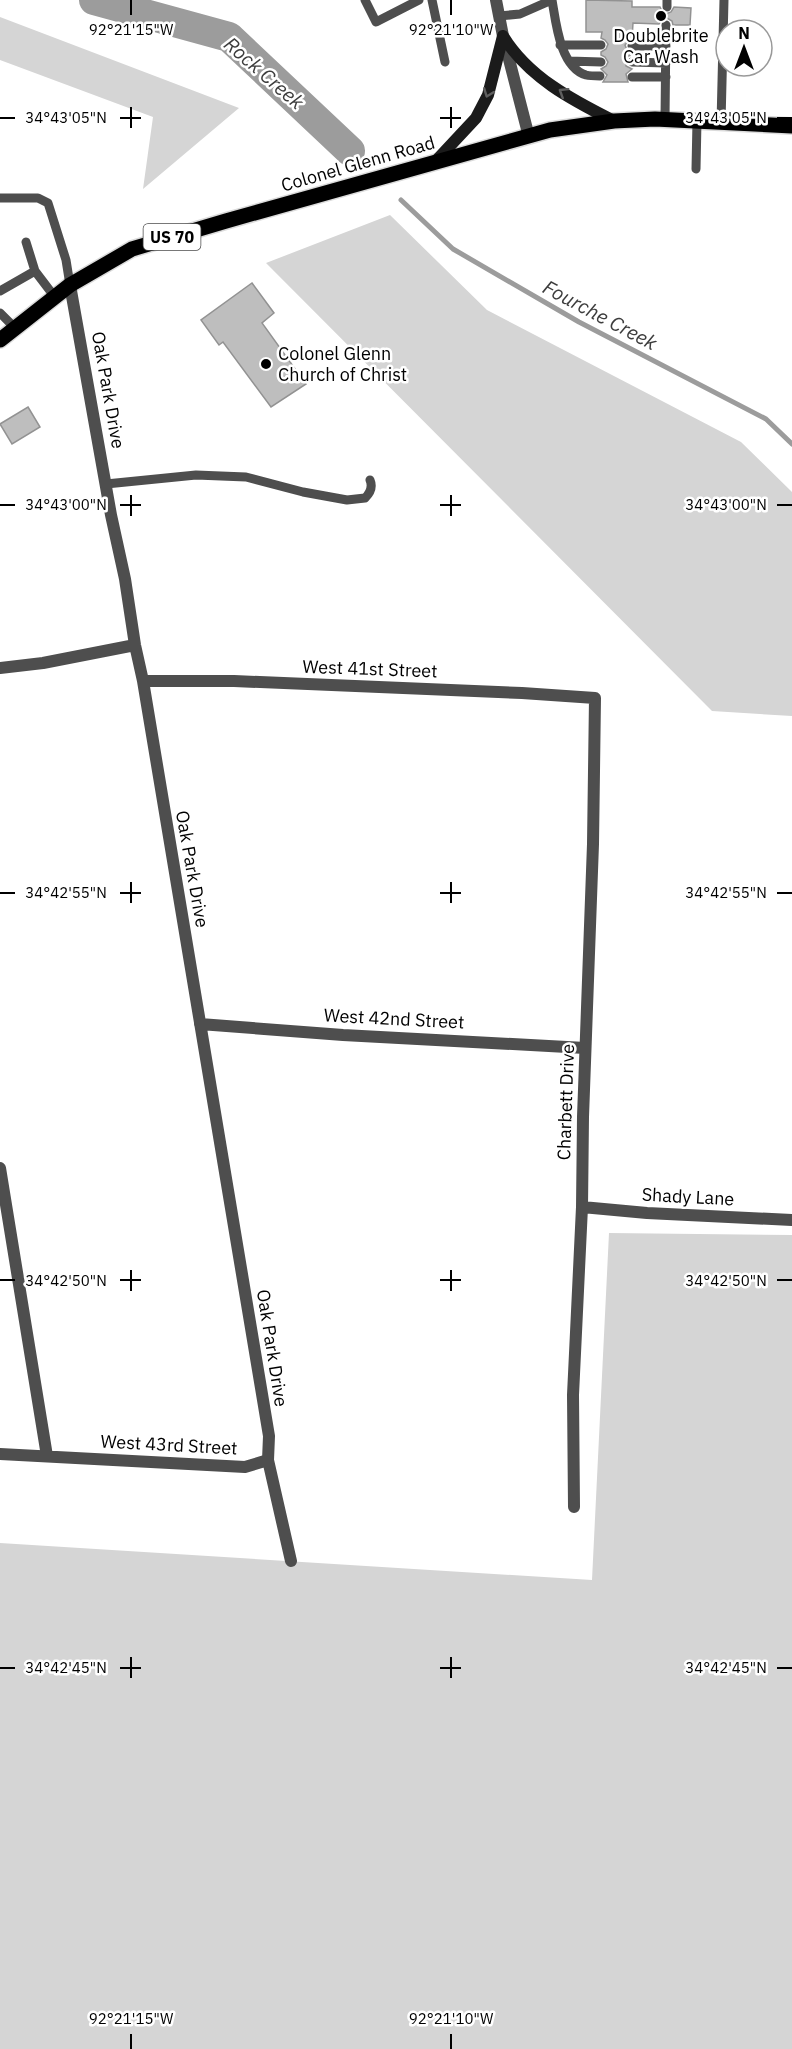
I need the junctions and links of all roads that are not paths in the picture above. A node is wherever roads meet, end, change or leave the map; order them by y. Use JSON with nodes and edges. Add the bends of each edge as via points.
{"nodes":[{"id":1,"x":366,"y":0,"type":"edge"},
{"id":2,"x":419,"y":0,"type":"edge"},
{"id":3,"x":432,"y":0,"type":"edge"},
{"id":4,"x":496,"y":0,"type":"edge"},
{"id":5,"x":552,"y":0,"type":"edge"},
{"id":6,"x":724,"y":0,"type":"edge"},
{"id":7,"x":499,"y":16,"type":"junction"},
{"id":8,"x":666,"y":24,"type":"dead end"},
{"id":9,"x":503,"y":36,"type":"junction"},
{"id":10,"x":560,"y":45,"type":"junction"},
{"id":11,"x":601,"y":45,"type":"dead end"},
{"id":12,"x":632,"y":46,"type":"dead end"},
{"id":13,"x":666,"y":46,"type":"junction"},
{"id":14,"x":569,"y":61,"type":"junction"},
{"id":15,"x":445,"y":62,"type":"dead end"},
{"id":16,"x":601,"y":62,"type":"dead end"},
{"id":17,"x":632,"y":62,"type":"dead end"},
{"id":18,"x":666,"y":63,"type":"junction"},
{"id":19,"x":600,"y":76,"type":"dead end"},
{"id":20,"x":632,"y":77,"type":"dead end"},
{"id":21,"x":666,"y":77,"type":"junction"},
{"id":22,"x":665,"y":119,"type":"junction"},
{"id":23,"x":614,"y":120,"type":"junction"},
{"id":24,"x":697,"y":121,"type":"junction"},
{"id":25,"x":721,"y":123,"type":"junction"},
{"id":26,"x":792,"y":126,"type":"edge"},
{"id":27,"x":529,"y":137,"type":"junction"},
{"id":28,"x":434,"y":163,"type":"junction"},
{"id":29,"x":696,"y":169,"type":"dead end"},
{"id":30,"x":0,"y":198,"type":"edge"},
{"id":31,"x":26,"y":242,"type":"dead end"},
{"id":32,"x":35,"y":271,"type":"junction"},
{"id":33,"x":70,"y":285,"type":"junction"},
{"id":34,"x":0,"y":291,"type":"edge"},
{"id":35,"x":54,"y":296,"type":"junction"},
{"id":36,"x":0,"y":314,"type":"edge"},
{"id":37,"x":15,"y":328,"type":"junction"},
{"id":38,"x":0,"y":340,"type":"edge"},
{"id":39,"x":370,"y":480,"type":"dead end"},
{"id":40,"x":106,"y":484,"type":"junction"},
{"id":41,"x":135,"y":645,"type":"junction"},
{"id":42,"x":0,"y":668,"type":"edge"},
{"id":43,"x":142,"y":681,"type":"junction"},
{"id":44,"x":595,"y":698,"type":"joint"},
{"id":45,"x":200,"y":1024,"type":"junction"},
{"id":46,"x":585,"y":1048,"type":"junction"},
{"id":47,"x":0,"y":1168,"type":"edge"},
{"id":48,"x":582,"y":1207,"type":"junction"},
{"id":49,"x":792,"y":1220,"type":"edge"},
{"id":50,"x":0,"y":1454,"type":"edge"},
{"id":51,"x":47,"y":1456,"type":"junction"},
{"id":52,"x":268,"y":1460,"type":"junction"},
{"id":53,"x":574,"y":1507,"type":"dead end"},
{"id":54,"x":291,"y":1561,"type":"dead end"}],
"edges":[{"from":1,"to":2,"type":"lane","via":[[376,22]]},
{"from":3,"to":15,"type":"lane"},
{"from":4,"to":7,"type":"street"},
{"from":5,"to":7,"type":"lane","via":[[520,14]]},
{"from":5,"to":10,"type":"lane"},
{"from":6,"to":25,"type":"lane"},
{"from":7,"to":9,"type":"street"},
{"from":8,"to":13,"type":"lane"},
{"from":23,"to":9,"type":"main road","one_way":true,"via":[[535,74]]},
{"from":9,"to":27,"type":"street"},
{"from":9,"to":28,"type":"main road","one_way":true,"via":[[488,95],[477,118]]},
{"from":10,"to":11,"type":"lane"},
{"from":10,"to":14,"type":"lane"},
{"from":12,"to":13,"type":"lane"},
{"from":13,"to":18,"type":"lane"},
{"from":14,"to":16,"type":"lane"},
{"from":14,"to":19,"type":"lane","via":[[585,75]]},
{"from":17,"to":18,"type":"lane"},
{"from":18,"to":21,"type":"lane"},
{"from":20,"to":21,"type":"lane"},
{"from":21,"to":22,"type":"lane"},
{"from":22,"to":23,"type":"main road","name":"Colonel Glenn Road","number":"US 70"},
{"from":22,"to":24,"type":"main road","name":"Colonel Glenn Road","number":"US 70"},
{"from":23,"to":27,"type":"main road","name":"Colonel Glenn Road","number":"US 70"},
{"from":24,"to":25,"type":"main road","name":"Colonel Glenn Road","number":"US 70"},
{"from":24,"to":29,"type":"lane"},
{"from":25,"to":26,"type":"main road","name":"Colonel Glenn Road","number":"US 70"},
{"from":27,"to":28,"type":"main road","name":"Colonel Glenn Road","number":"US 70"},
{"from":28,"to":33,"type":"main road","name":"Colonel Glenn Road","number":"US 70","via":[[132,249]]},
{"from":30,"to":33,"type":"lane","via":[[38,198],[48,203]]},
{"from":31,"to":32,"type":"lane"},
{"from":32,"to":34,"type":"lane"},
{"from":32,"to":35,"type":"lane"},
{"from":33,"to":35,"type":"main road","name":"Colonel Glenn Road","number":"US 70"},
{"from":33,"to":40,"type":"street","name":"Oak Park Drive"},
{"from":35,"to":37,"type":"main road","name":"Colonel Glenn Road","number":"US 70"},
{"from":36,"to":37,"type":"lane"},
{"from":37,"to":38,"type":"main road","name":"Colonel Glenn Road","number":"US 70"},
{"from":39,"to":40,"type":"lane","via":[[369,495],[346,500],[246,477],[196,475]]},
{"from":40,"to":41,"type":"street","name":"Oak Park Drive"},
{"from":41,"to":42,"type":"street"},
{"from":41,"to":43,"type":"street","name":"Oak Park Drive"},
{"from":43,"to":44,"type":"street","name":"West 41st Street","via":[[234,681]]},
{"from":43,"to":45,"type":"street","name":"Oak Park Drive"},
{"from":44,"to":46,"type":"street","name":"Charbett Drive"},
{"from":45,"to":46,"type":"street","name":"West 42nd Street"},
{"from":45,"to":52,"type":"street","name":"Oak Park Drive","via":[[269,1436]]},
{"from":46,"to":48,"type":"street","name":"Charbett Drive"},
{"from":47,"to":51,"type":"street"},
{"from":48,"to":49,"type":"street","name":"Shady Lane"},
{"from":48,"to":53,"type":"street","name":"Charbett Drive","via":[[573,1395]]},
{"from":50,"to":51,"type":"street","name":"West 43rd Street"},
{"from":51,"to":52,"type":"street","name":"West 43rd Street","via":[[245,1467]]},
{"from":52,"to":54,"type":"street"}]}
